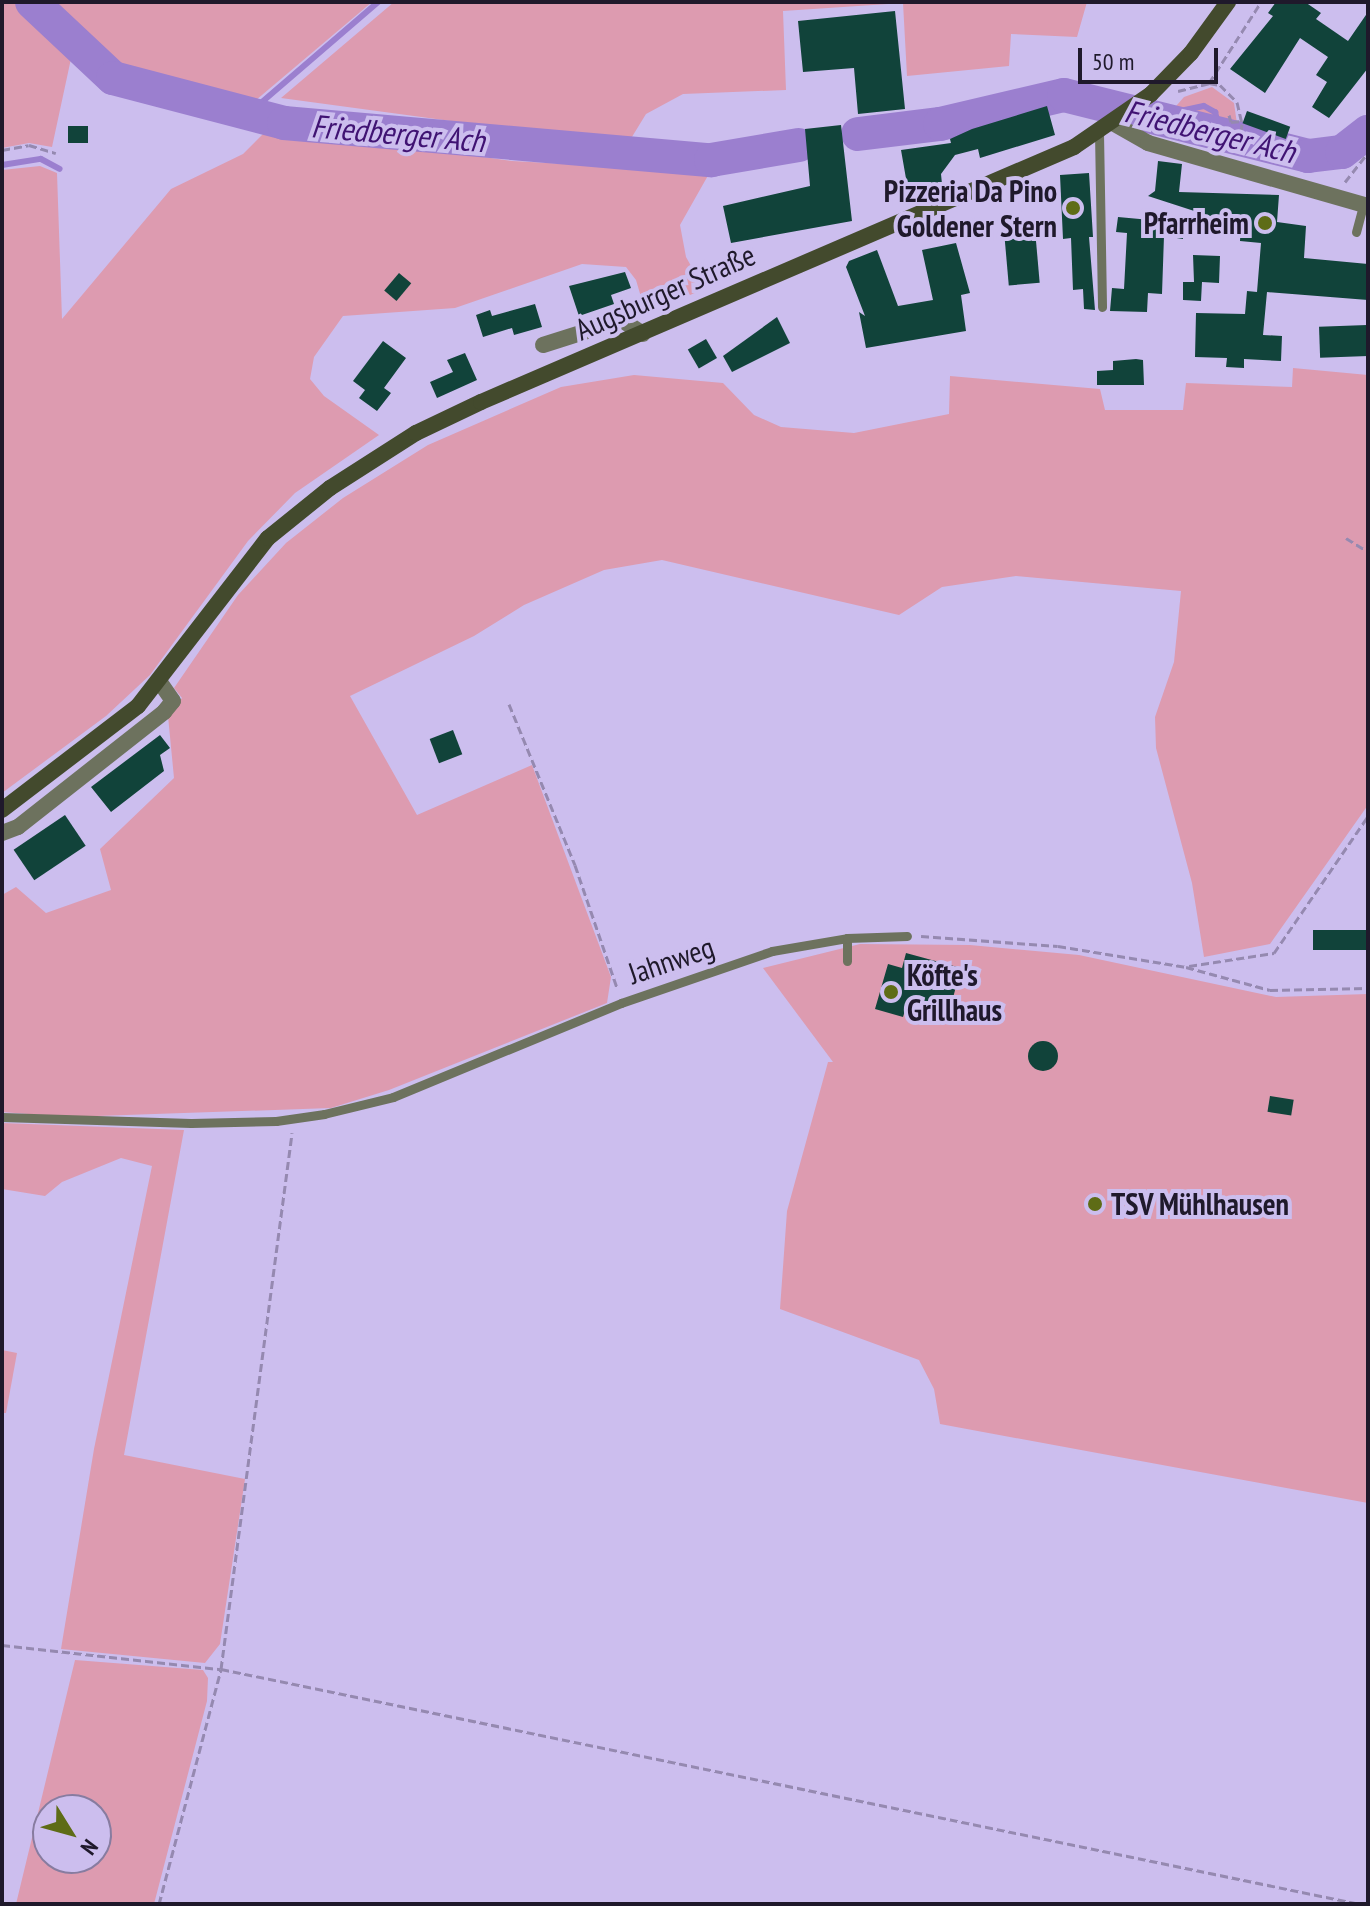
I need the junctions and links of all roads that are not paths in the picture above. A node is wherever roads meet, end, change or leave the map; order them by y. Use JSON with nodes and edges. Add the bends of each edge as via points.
{"nodes":[{"id":1,"x":1228,"y":2,"type":"edge"},
{"id":2,"x":1111,"y":125,"type":"junction"},
{"id":3,"x":1365,"y":206,"type":"edge"},
{"id":4,"x":1356,"y":232,"type":"dead end"},
{"id":5,"x":1102,"y":307,"type":"dead end"},
{"id":6,"x":643,"y":334,"type":"junction"},
{"id":7,"x":543,"y":345,"type":"dead end"},
{"id":8,"x":159,"y":681,"type":"junction"},
{"id":9,"x":2,"y":810,"type":"edge"},
{"id":10,"x":2,"y":833,"type":"edge"},
{"id":11,"x":907,"y":936,"type":"road end"},
{"id":12,"x":847,"y":938,"type":"junction"},
{"id":13,"x":847,"y":961,"type":"dead end"},
{"id":14,"x":2,"y":1117,"type":"edge"}],
"edges":[{"from":1,"to":2,"type":"main road","name":"Augsburger Straße","via":[[1191,53]]},
{"from":2,"to":3,"type":"street","via":[[1148,143]]},
{"from":2,"to":5,"type":"lane"},
{"from":2,"to":6,"type":"main road","name":"Augsburger Straße"},
{"from":3,"to":4,"type":"lane"},
{"from":6,"to":7,"type":"street","via":[[622,320]]},
{"from":6,"to":8,"type":"main road","name":"Augsburger Straße","via":[[416,433],[330,488],[268,538]]},
{"from":8,"to":9,"type":"main road","name":"Augsburger Straße","via":[[120,722]]},
{"from":8,"to":10,"type":"street","via":[[173,701],[164,712],[18,827]]},
{"from":11,"to":12,"type":"lane","name":"Jahnweg"},
{"from":12,"to":13,"type":"lane"},
{"from":12,"to":14,"type":"lane","name":"Jahnweg","via":[[772,951],[621,1003],[393,1097],[292,1119],[191,1123]]}]}
